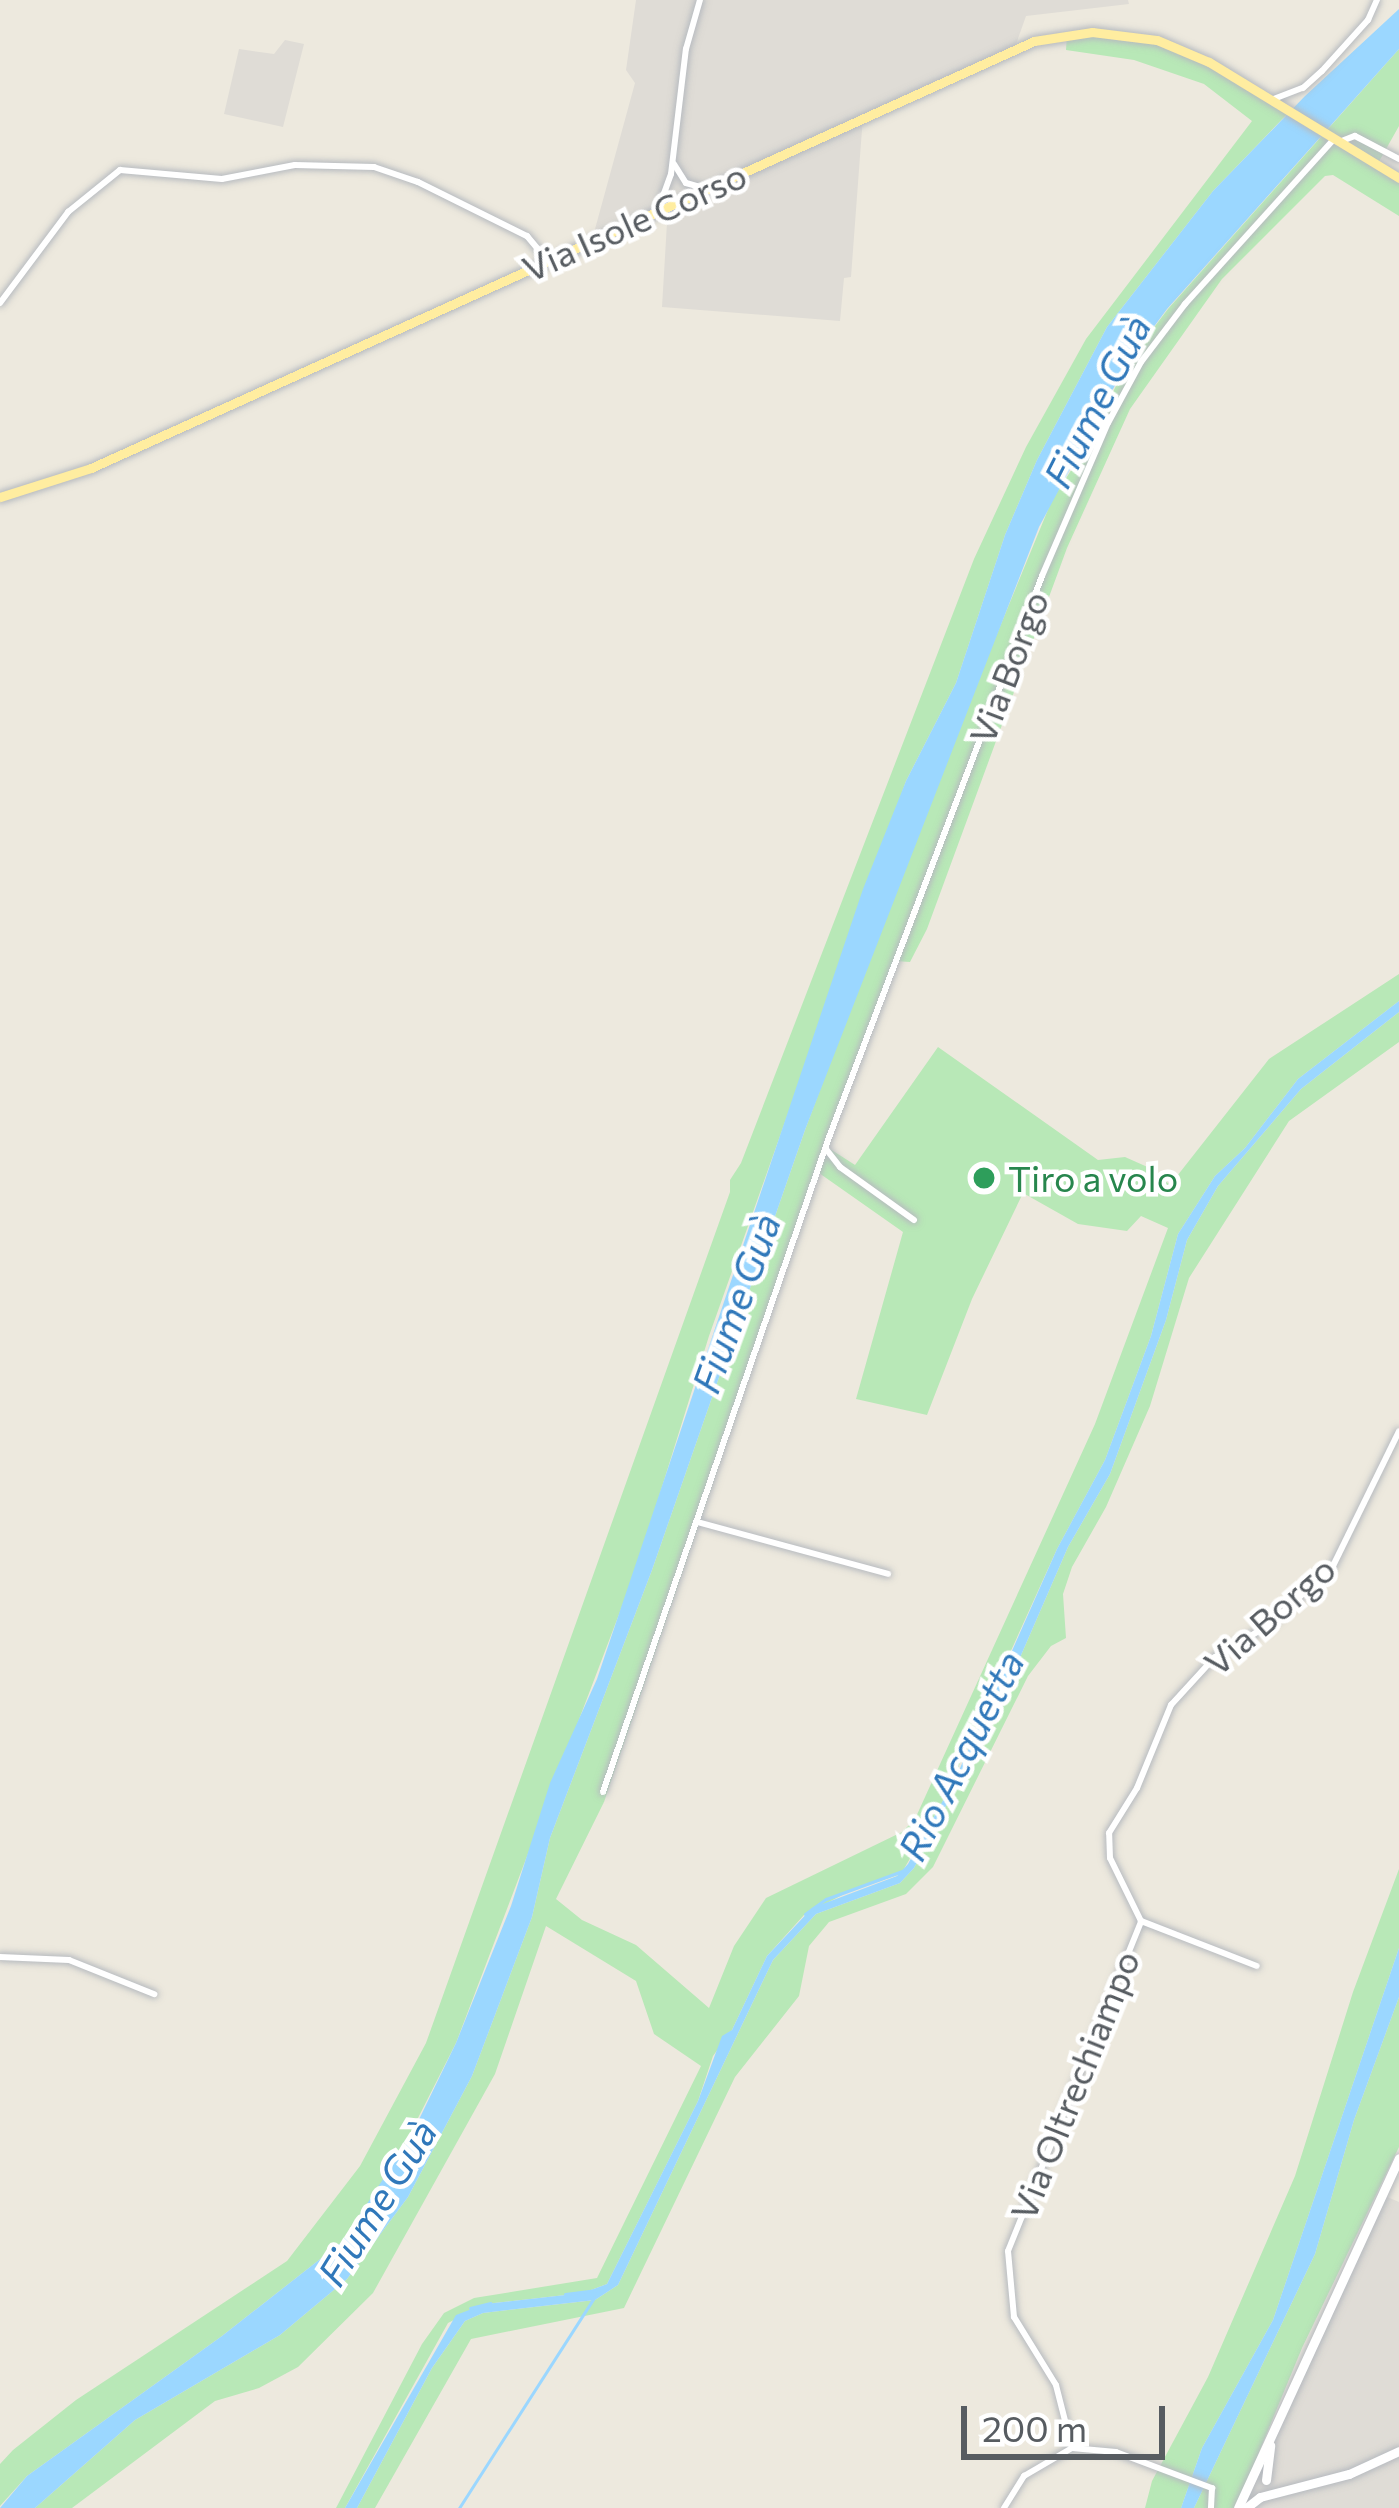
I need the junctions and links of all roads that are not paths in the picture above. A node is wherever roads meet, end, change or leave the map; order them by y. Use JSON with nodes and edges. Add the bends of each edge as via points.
{"nodes":[{"id":1,"x":700,"y":0,"type":"edge"},
{"id":2,"x":1377,"y":0,"type":"edge"},
{"id":3,"x":1271,"y":100,"type":"junction"},
{"id":4,"x":1335,"y":140,"type":"junction"},
{"id":5,"x":1399,"y":159,"type":"edge"},
{"id":6,"x":672,"y":161,"type":"junction"},
{"id":7,"x":679,"y":174,"type":"junction"},
{"id":8,"x":1399,"y":178,"type":"edge"},
{"id":9,"x":667,"y":188,"type":"junction"},
{"id":10,"x":706,"y":188,"type":"junction"},
{"id":11,"x":680,"y":200,"type":"junction"},
{"id":12,"x":657,"y":211,"type":"junction"},
{"id":13,"x":547,"y":260,"type":"junction"},
{"id":14,"x":0,"y":303,"type":"edge"},
{"id":15,"x":0,"y":497,"type":"edge"},
{"id":16,"x":826,"y":1149,"type":"junction"},
{"id":17,"x":914,"y":1220,"type":"dead end"},
{"id":18,"x":1399,"y":1431,"type":"edge"},
{"id":19,"x":697,"y":1522,"type":"junction"},
{"id":20,"x":888,"y":1574,"type":"dead end"},
{"id":21,"x":1159,"y":1728,"type":"joint"},
{"id":22,"x":603,"y":1792,"type":"dead end"},
{"id":23,"x":1141,"y":1921,"type":"junction"},
{"id":24,"x":0,"y":1957,"type":"edge"},
{"id":25,"x":1257,"y":1966,"type":"dead end"},
{"id":26,"x":154,"y":1994,"type":"dead end"},
{"id":27,"x":1399,"y":2158,"type":"edge"},
{"id":28,"x":1278,"y":2420,"type":"junction"},
{"id":29,"x":1072,"y":2448,"type":"junction"},
{"id":30,"x":1399,"y":2451,"type":"edge"},
{"id":31,"x":1265,"y":2480,"type":"junction"},
{"id":32,"x":1248,"y":2482,"type":"junction"},
{"id":33,"x":1288,"y":2490,"type":"junction"},
{"id":34,"x":1266,"y":2496,"type":"junction"},
{"id":35,"x":1004,"y":2508,"type":"edge"},
{"id":36,"x":1211,"y":2508,"type":"edge"},
{"id":37,"x":1242,"y":2508,"type":"edge"}],
"edges":[{"from":1,"to":6,"type":"street"},
{"from":2,"to":3,"type":"street","via":[[1322,71]]},
{"from":3,"to":4,"type":"main road","name":"Via Isole Corso"},
{"from":3,"to":10,"type":"main road","name":"Via Isole Corso","via":[[1156,40],[1068,34],[1000,52]]},
{"from":4,"to":5,"type":"street","via":[[1354,136]]},
{"from":4,"to":8,"type":"main road","name":"Via Isole Corso"},
{"from":4,"to":16,"type":"street","name":"Via Borgo","via":[[1185,304],[1108,422]]},
{"from":6,"to":7,"type":"street"},
{"from":6,"to":9,"type":"street"},
{"from":7,"to":10,"type":"street"},
{"from":7,"to":11,"type":"street"},
{"from":9,"to":11,"type":"street"},
{"from":9,"to":12,"type":"street"},
{"from":10,"to":11,"type":"main road","name":"Via Isole Corso"},
{"from":11,"to":12,"type":"main road","name":"Via Isole Corso"},
{"from":12,"to":13,"type":"main road","name":"Via Isole Corso"},
{"from":13,"to":14,"type":"street","via":[[527,236],[374,166],[295,166],[222,179],[119,170],[68,212]]},
{"from":13,"to":15,"type":"main road","name":"Via Isole Corso","via":[[91,468]]},
{"from":16,"to":17,"type":"street"},
{"from":16,"to":19,"type":"street","name":"Via Borgo"},
{"from":18,"to":21,"type":"street","name":"Via Borgo","via":[[1333,1566],[1269,1625],[1215,1657]]},
{"from":19,"to":20,"type":"street"},
{"from":19,"to":22,"type":"street","name":"Via Borgo"},
{"from":21,"to":23,"type":"street","name":"Via Oltrechiampo","via":[[1107,1843]]},
{"from":23,"to":25,"type":"street"},
{"from":23,"to":29,"type":"street","name":"Via Oltrechiampo","via":[[1008,2251],[1014,2317],[1056,2385]]},
{"from":24,"to":26,"type":"street","via":[[69,1960]]},
{"from":27,"to":28,"type":"main road"},
{"from":28,"to":31,"type":"main road"},
{"from":28,"to":32,"type":"main road"},
{"from":29,"to":35,"type":"street","via":[[1039,2464]]},
{"from":29,"to":36,"type":"street","via":[[1116,2452],[1207,2487]]},
{"from":30,"to":33,"type":"main road"},
{"from":31,"to":32,"type":"main road"},
{"from":31,"to":33,"type":"main road"},
{"from":32,"to":34,"type":"main road"},
{"from":32,"to":37,"type":"main road"},
{"from":33,"to":34,"type":"main road"},
{"from":34,"to":37,"type":"main road"}]}
